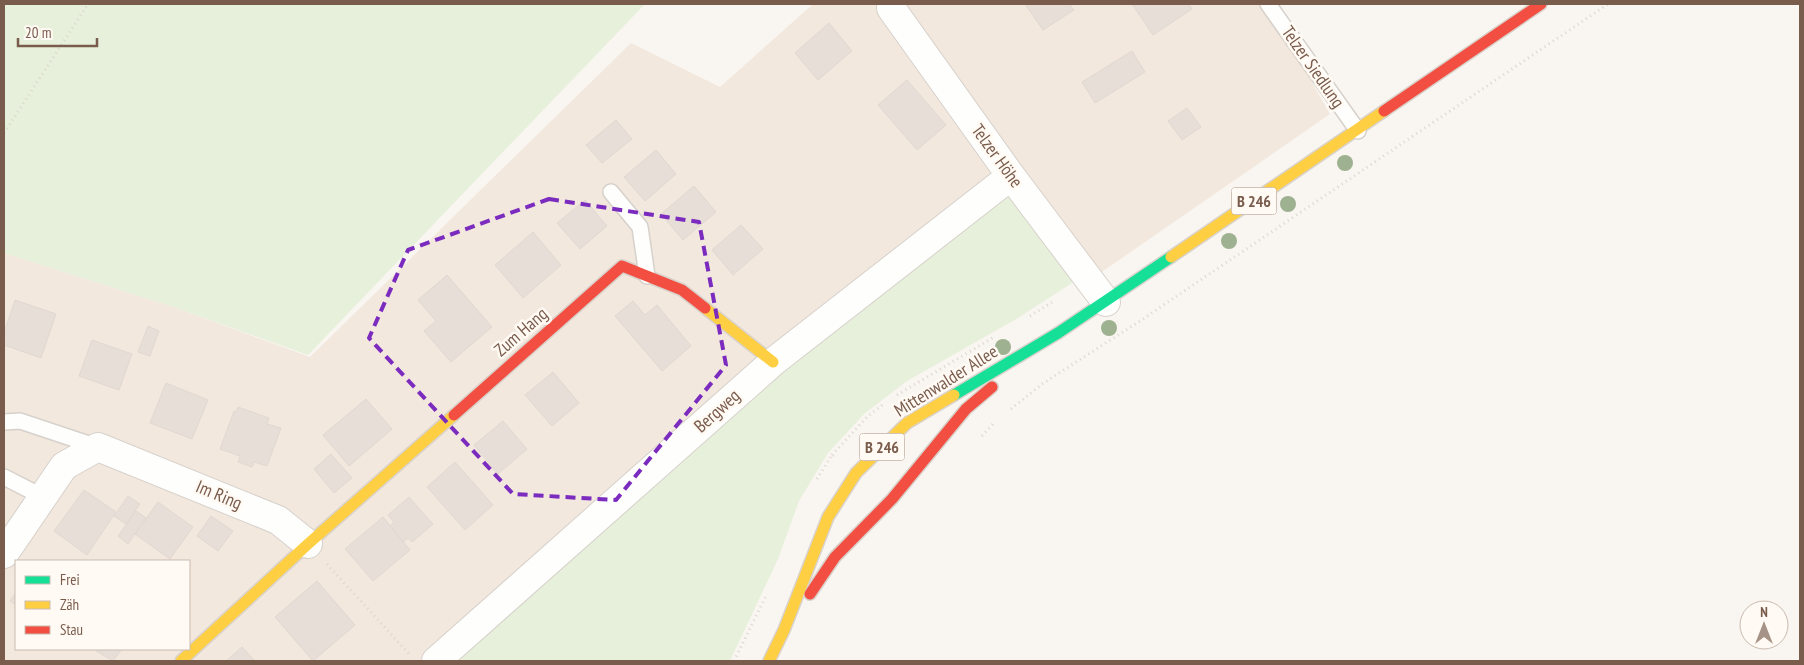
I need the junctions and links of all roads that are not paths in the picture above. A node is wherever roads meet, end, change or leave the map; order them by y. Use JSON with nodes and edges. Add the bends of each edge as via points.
{"nodes":[{"id":1,"x":1268,"y":4,"type":"edge"},
{"id":2,"x":1542,"y":4,"type":"edge"},
{"id":3,"x":891,"y":8,"type":"dead end"},
{"id":4,"x":1358,"y":131,"type":"junction"},
{"id":5,"x":1011,"y":176,"type":"junction"},
{"id":6,"x":611,"y":192,"type":"dead end"},
{"id":7,"x":647,"y":276,"type":"junction"},
{"id":8,"x":1106,"y":302,"type":"junction"},
{"id":9,"x":1058,"y":333,"type":"junction"},
{"id":10,"x":773,"y":362,"type":"junction"},
{"id":11,"x":4,"y":422,"type":"edge"},
{"id":12,"x":98,"y":447,"type":"junction"},
{"id":13,"x":4,"y":477,"type":"edge"},
{"id":14,"x":43,"y":497,"type":"junction"},
{"id":15,"x":308,"y":544,"type":"junction"},
{"id":16,"x":4,"y":554,"type":"edge"},
{"id":17,"x":784,"y":630,"type":"junction"},
{"id":18,"x":181,"y":661,"type":"edge"},
{"id":19,"x":436,"y":661,"type":"edge"},
{"id":20,"x":769,"y":661,"type":"edge"}],
"edges":[{"from":1,"to":4,"type":"lane","name":"Telzer Siedlung"},
{"from":2,"to":4,"type":"main road","number":"B 246"},
{"from":3,"to":5,"type":"street","name":"Telzer Höhe"},
{"from":4,"to":8,"type":"main road","name":"Mittenwalder Allee","number":"B 246"},
{"from":5,"to":8,"type":"street","name":"Telzer Höhe"},
{"from":5,"to":10,"type":"street","name":"Bergweg"},
{"from":6,"to":7,"type":"lane","via":[[640,227]]},
{"from":7,"to":10,"type":"main road","name":"Zum Hang","via":[[682,290]]},
{"from":7,"to":15,"type":"main road","name":"Zum Hang","via":[[622,266]]},
{"from":8,"to":9,"type":"main road","name":"Mittenwalder Allee","number":"B 246"},
{"from":9,"to":17,"type":"main road","name":"Mittenwalder Allee","number":"B 246","via":[[966,409],[892,499],[835,557]]},
{"from":9,"to":17,"type":"main road","name":"Mittenwalder Allee","number":"B 246","via":[[907,423],[856,473],[828,518]]},
{"from":10,"to":19,"type":"street","name":"Bergweg"},
{"from":11,"to":12,"type":"lane","via":[[20,421]]},
{"from":12,"to":14,"type":"street","via":[[64,466]]},
{"from":12,"to":15,"type":"street","name":"Im Ring","via":[[278,520]]},
{"from":13,"to":14,"type":"lane"},
{"from":14,"to":16,"type":"street"},
{"from":15,"to":18,"type":"main road"},
{"from":17,"to":20,"type":"main road","name":"Mittenwalder Allee","number":"B 246"}]}
